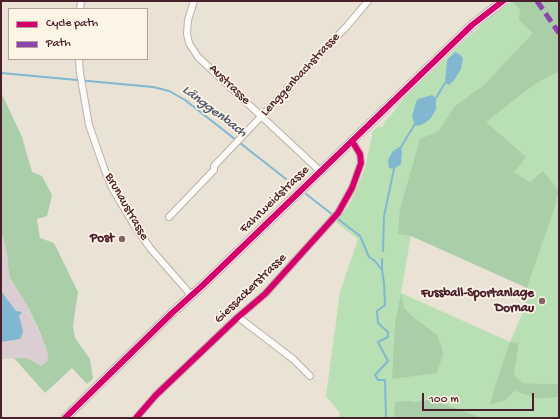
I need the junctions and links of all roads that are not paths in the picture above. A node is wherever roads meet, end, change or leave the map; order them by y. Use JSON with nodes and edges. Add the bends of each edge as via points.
{"nodes":[{"id":1,"x":194,"y":1,"type":"edge"},
{"id":2,"x":368,"y":1,"type":"edge"},
{"id":3,"x":503,"y":1,"type":"edge"},
{"id":4,"x":79,"y":60,"type":"edge"},
{"id":5,"x":262,"y":116,"type":"junction"},
{"id":6,"x":352,"y":141,"type":"junction"},
{"id":7,"x":320,"y":171,"type":"junction"},
{"id":8,"x":169,"y":217,"type":"dead end"},
{"id":9,"x":191,"y":295,"type":"junction"},
{"id":10,"x":238,"y":317,"type":"junction"},
{"id":11,"x":310,"y":376,"type":"dead end"},
{"id":12,"x":66,"y":418,"type":"edge"},
{"id":13,"x":136,"y":418,"type":"edge"}],
"edges":[{"from":1,"to":5,"type":"street","name":"Austrasse","via":[[186,27],[190,43],[198,57]]},
{"from":2,"to":5,"type":"street","name":"Lenggenbachstrasse"},
{"from":3,"to":6,"type":"street","name":"Fahrweidstrasse","via":[[472,25]]},
{"from":4,"to":9,"type":"street","name":"Brunaustrasse","via":[[89,125],[112,188],[150,248]]},
{"from":5,"to":7,"type":"street","name":"Austrasse"},
{"from":5,"to":8,"type":"street","name":"Lenggenbachstrasse"},
{"from":6,"to":7,"type":"street","name":"Fahrweidstrasse"},
{"from":6,"to":10,"type":"street","name":"Giessackerstrasse","via":[[360,154],[361,163],[352,188],[335,217],[266,294]]},
{"from":7,"to":9,"type":"street","name":"Fahrweidstrasse"},
{"from":9,"to":12,"type":"street","name":"Fahrweidstrasse"},
{"from":10,"to":11,"type":"street","via":[[293,359]]},
{"from":10,"to":13,"type":"street","name":"Giessackerstrasse","via":[[156,395]]}]}
